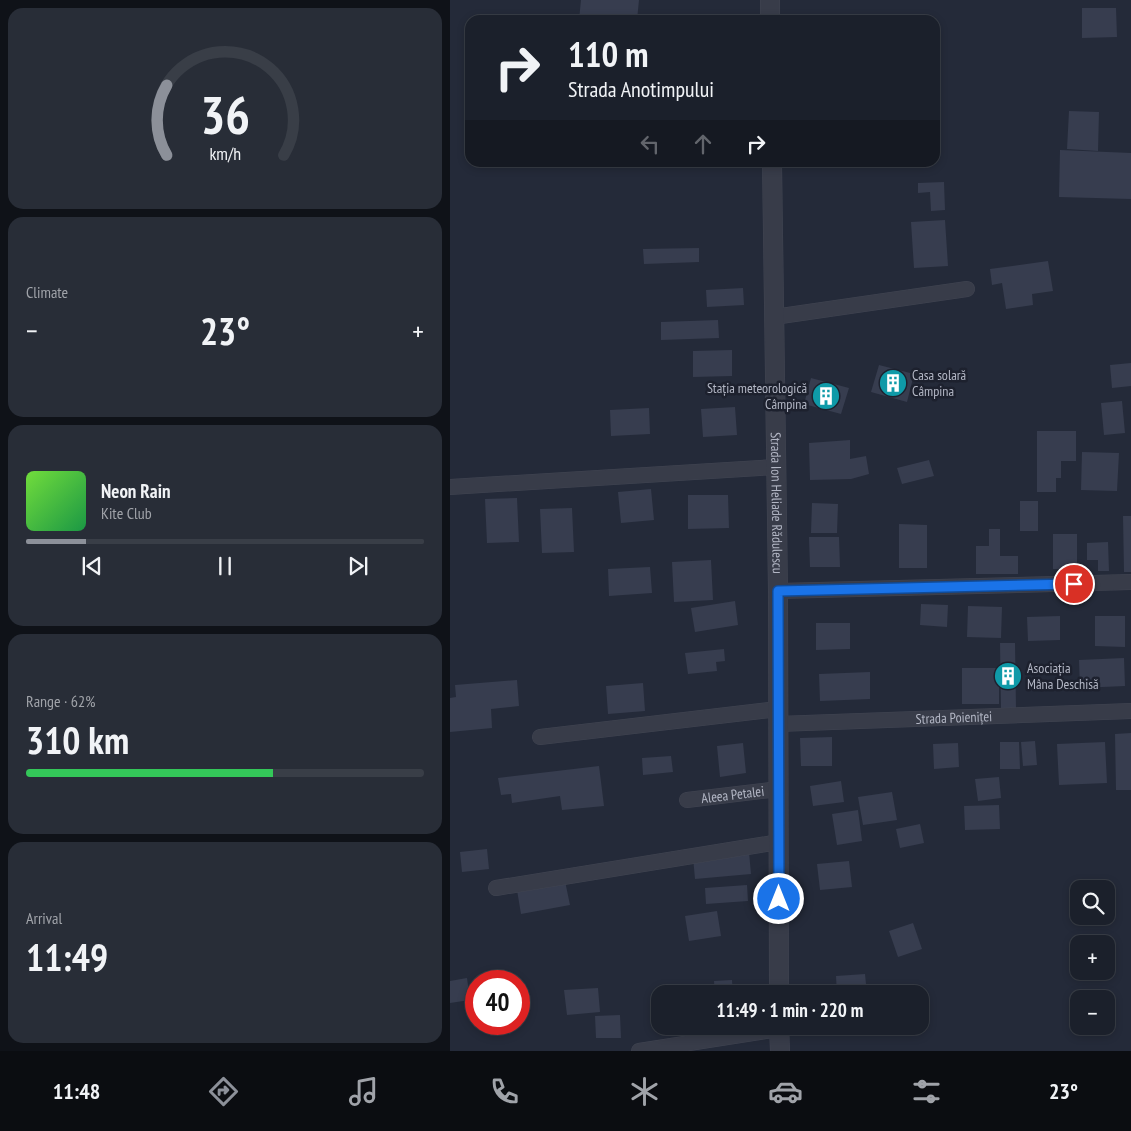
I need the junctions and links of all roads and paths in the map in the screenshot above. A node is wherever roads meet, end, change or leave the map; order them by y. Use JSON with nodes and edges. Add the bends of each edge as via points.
{"nodes":[{"id":1,"x":770,"y":0,"type":"edge"},
{"id":2,"x":770,"y":15,"type":"edge"},
{"id":3,"x":772,"y":167,"type":"edge"},
{"id":4,"x":968,"y":289,"type":"dead end"},
{"id":5,"x":774,"y":317,"type":"junction"},
{"id":6,"x":776,"y":467,"type":"junction"},
{"id":7,"x":450,"y":486,"type":"edge"},
{"id":8,"x":1131,"y":582,"type":"edge"},
{"id":9,"x":778,"y":591,"type":"junction"},
{"id":10,"x":1131,"y":712,"type":"edge"},
{"id":11,"x":778,"y":716,"type":"junction"},
{"id":12,"x":540,"y":737,"type":"dead end"},
{"id":13,"x":779,"y":789,"type":"junction"},
{"id":14,"x":687,"y":800,"type":"dead end"},
{"id":15,"x":779,"y":842,"type":"junction"},
{"id":16,"x":496,"y":888,"type":"dead end"},
{"id":17,"x":779,"y":985,"type":"edge"},
{"id":18,"x":737,"y":1035,"type":"edge"},
{"id":19,"x":780,"y":1035,"type":"edge"},
{"id":20,"x":638,"y":1051,"type":"edge"},
{"id":21,"x":780,"y":1051,"type":"edge"}],
"edges":[{"from":1,"to":2,"type":"street"},
{"from":3,"to":5,"type":"street","name":"Strada Ion Heliade Rădulescu"},
{"from":4,"to":5,"type":"street"},
{"from":5,"to":6,"type":"street","name":"Strada Ion Heliade Rădulescu"},
{"from":6,"to":7,"type":"street"},
{"from":6,"to":9,"type":"street","name":"Strada Ion Heliade Rădulescu"},
{"from":8,"to":9,"type":"street"},
{"from":9,"to":11,"type":"street","name":"Strada Ion Heliade Rădulescu"},
{"from":10,"to":11,"type":"street","name":"Strada Poieniței"},
{"from":11,"to":12,"type":"street","name":"Strada Poieniței"},
{"from":11,"to":13,"type":"street","name":"Strada Ion Heliade Rădulescu"},
{"from":13,"to":14,"type":"street","name":"Aleea Petalei"},
{"from":13,"to":15,"type":"street","name":"Strada Ion Heliade Rădulescu"},
{"from":15,"to":16,"type":"street"},
{"from":15,"to":17,"type":"street","name":"Strada Ion Heliade Rădulescu"},
{"from":18,"to":20,"type":"street"},
{"from":19,"to":21,"type":"street"}]}
